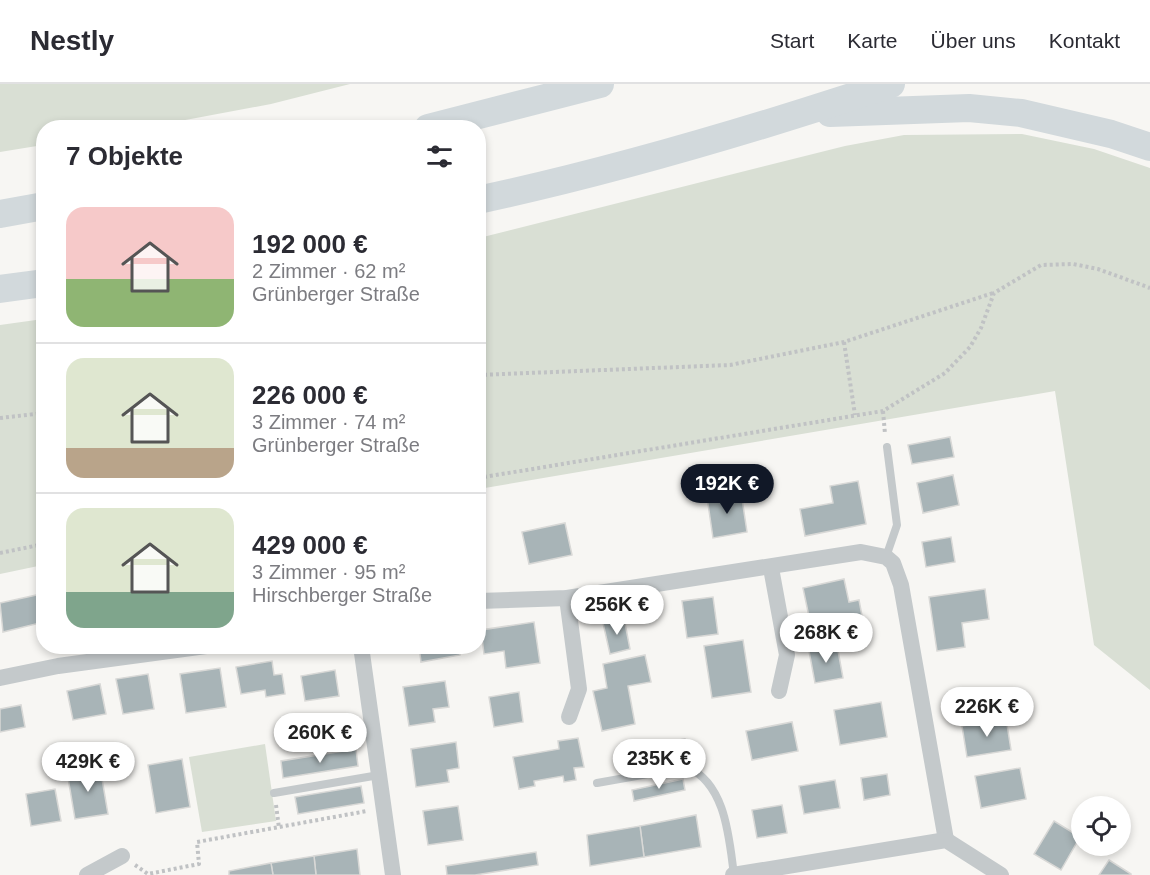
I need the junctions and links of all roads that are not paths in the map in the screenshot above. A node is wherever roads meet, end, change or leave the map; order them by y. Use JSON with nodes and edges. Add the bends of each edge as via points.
{"nodes":[{"id":1,"x":600,"y":84,"type":"edge"},
{"id":2,"x":891,"y":84,"type":"edge"},
{"id":3,"x":801,"y":114,"type":"junction"},
{"id":4,"x":459,"y":120,"type":"edge"},
{"id":5,"x":1150,"y":147,"type":"edge"},
{"id":6,"x":486,"y":198,"type":"edge"},
{"id":7,"x":36,"y":207,"type":"edge"},
{"id":8,"x":0,"y":214,"type":"edge"},
{"id":9,"x":36,"y":284,"type":"edge"},
{"id":10,"x":0,"y":289,"type":"edge"},
{"id":11,"x":887,"y":447,"type":"road end"},
{"id":12,"x":886,"y":557,"type":"junction"},
{"id":13,"x":771,"y":568,"type":"junction"},
{"id":14,"x":567,"y":598,"type":"junction"},
{"id":15,"x":486,"y":601,"type":"edge"},
{"id":16,"x":147,"y":654,"type":"edge"},
{"id":17,"x":362,"y":654,"type":"edge"},
{"id":18,"x":0,"y":678,"type":"edge"},
{"id":19,"x":779,"y":691,"type":"dead end"},
{"id":20,"x":569,"y":717,"type":"dead end"},
{"id":21,"x":379,"y":775,"type":"junction"},
{"id":22,"x":597,"y":783,"type":"dead end"},
{"id":23,"x":274,"y":793,"type":"road end"},
{"id":24,"x":946,"y":840,"type":"junction"},
{"id":25,"x":122,"y":856,"type":"road end"},
{"id":26,"x":87,"y":875,"type":"edge"},
{"id":27,"x":393,"y":875,"type":"edge"},
{"id":28,"x":734,"y":875,"type":"edge"},
{"id":29,"x":1001,"y":875,"type":"edge"}],
"edges":[{"from":1,"to":4,"type":"highway"},
{"from":2,"to":3,"type":"highway"},
{"from":3,"to":5,"type":"highway","via":[[969,108],[1011,112],[1111,134]]},
{"from":3,"to":6,"type":"highway","via":[[579,178]]},
{"from":7,"to":8,"type":"highway"},
{"from":9,"to":10,"type":"highway"},
{"from":11,"to":12,"type":"lane","via":[[897,525]]},
{"from":12,"to":13,"type":"street","via":[[850,553]]},
{"from":12,"to":24,"type":"street","via":[[893,563],[901,585]]},
{"from":13,"to":14,"type":"street"},
{"from":13,"to":19,"type":"street","via":[[787,655]]},
{"from":14,"to":15,"type":"street"},
{"from":14,"to":20,"type":"street","via":[[579,689]]},
{"from":16,"to":18,"type":"street"},
{"from":17,"to":21,"type":"street"},
{"from":21,"to":23,"type":"lane"},
{"from":21,"to":27,"type":"street"},
{"from":22,"to":28,"type":"lane","via":[[687,767],[697,771],[714,794],[726,821]]},
{"from":24,"to":28,"type":"street"},
{"from":24,"to":29,"type":"street"},
{"from":25,"to":26,"type":"street"}]}
